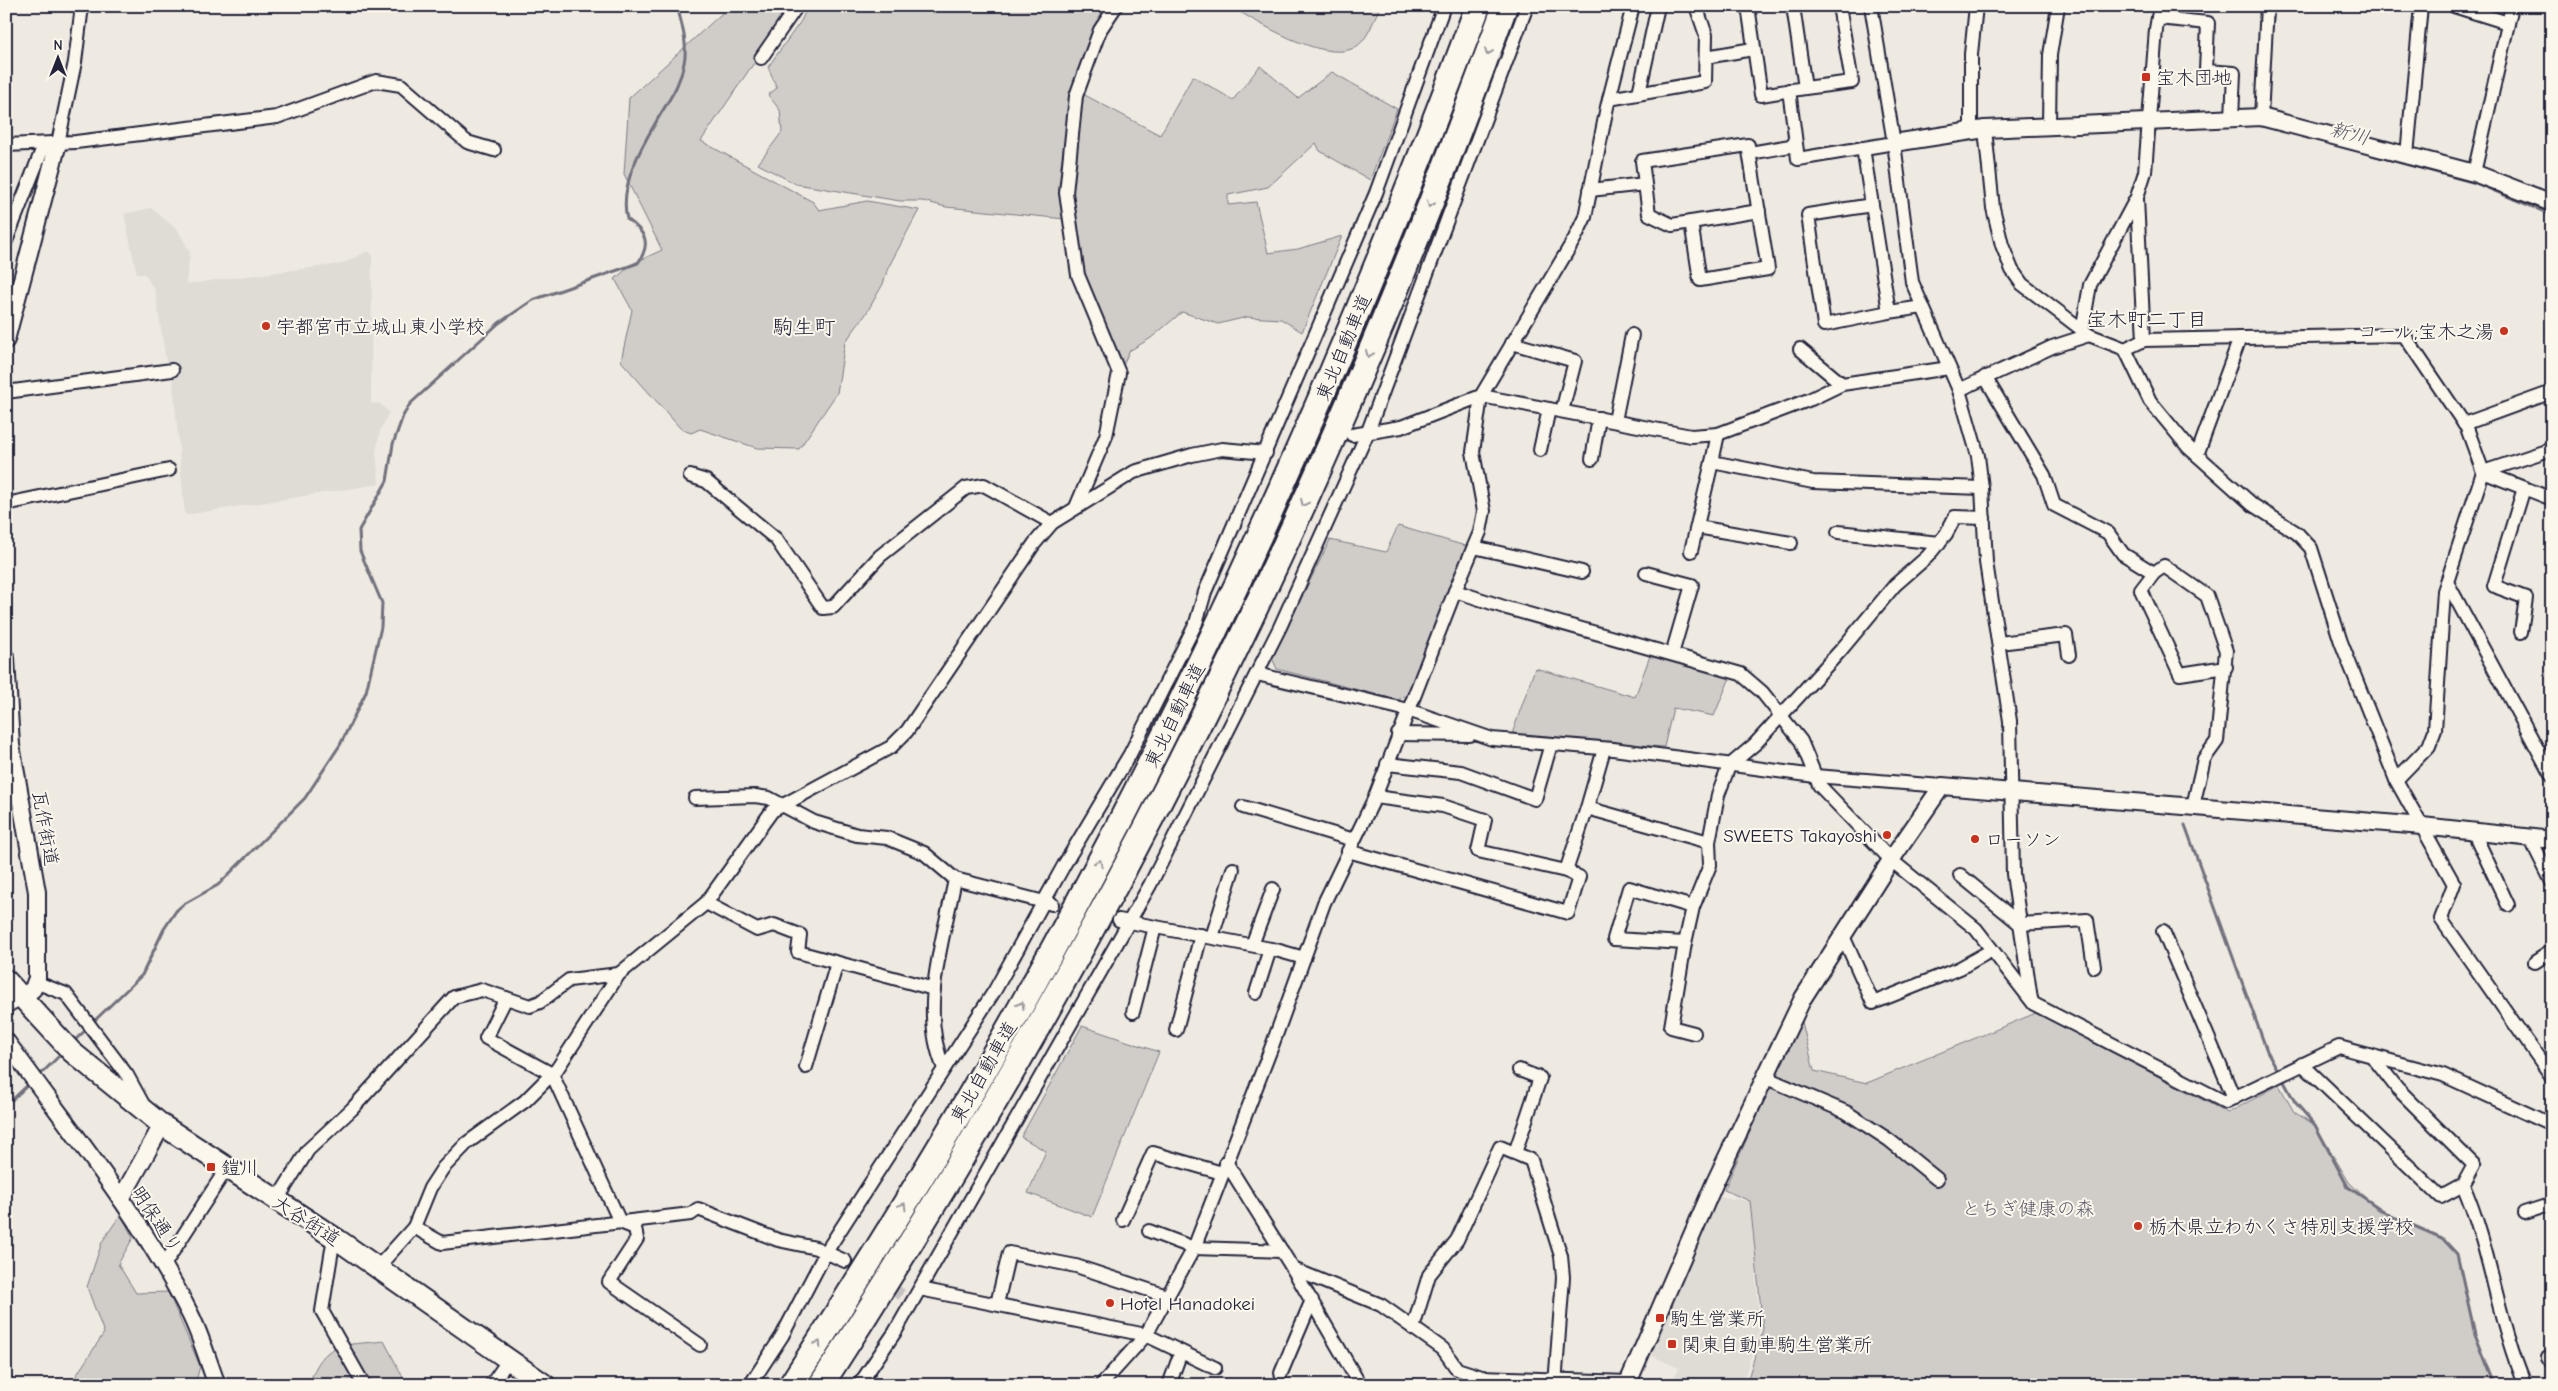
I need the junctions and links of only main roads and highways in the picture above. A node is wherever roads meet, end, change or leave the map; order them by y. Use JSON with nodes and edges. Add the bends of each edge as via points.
{"nodes":[{"id":1,"x":1478,"y":6,"type":"edge"},
{"id":2,"x":1505,"y":6,"type":"edge"},
{"id":3,"x":6,"y":980,"type":"edge"},
{"id":4,"x":14,"y":1002,"type":"edge"},
{"id":5,"x":546,"y":1385,"type":"edge"},
{"id":6,"x":791,"y":1385,"type":"edge"},
{"id":7,"x":821,"y":1385,"type":"edge"}],
"edges":[{"from":6,"to":1,"type":"highway","name":"東北自動車道","one_way":true,"via":[[892,1225],[1002,1039],[1084,893],[1161,743],[1232,597],[1323,396],[1430,136]]},
{"from":2,"to":7,"type":"highway","name":"東北自動車道","one_way":true,"via":[[1454,144],[1333,439],[1185,752],[1033,1036],[916,1234]]},
{"from":3,"to":4,"type":"main road"},
{"from":4,"to":5,"type":"main road","name":"大谷街道","via":[[155,1120],[334,1237]]}]}
